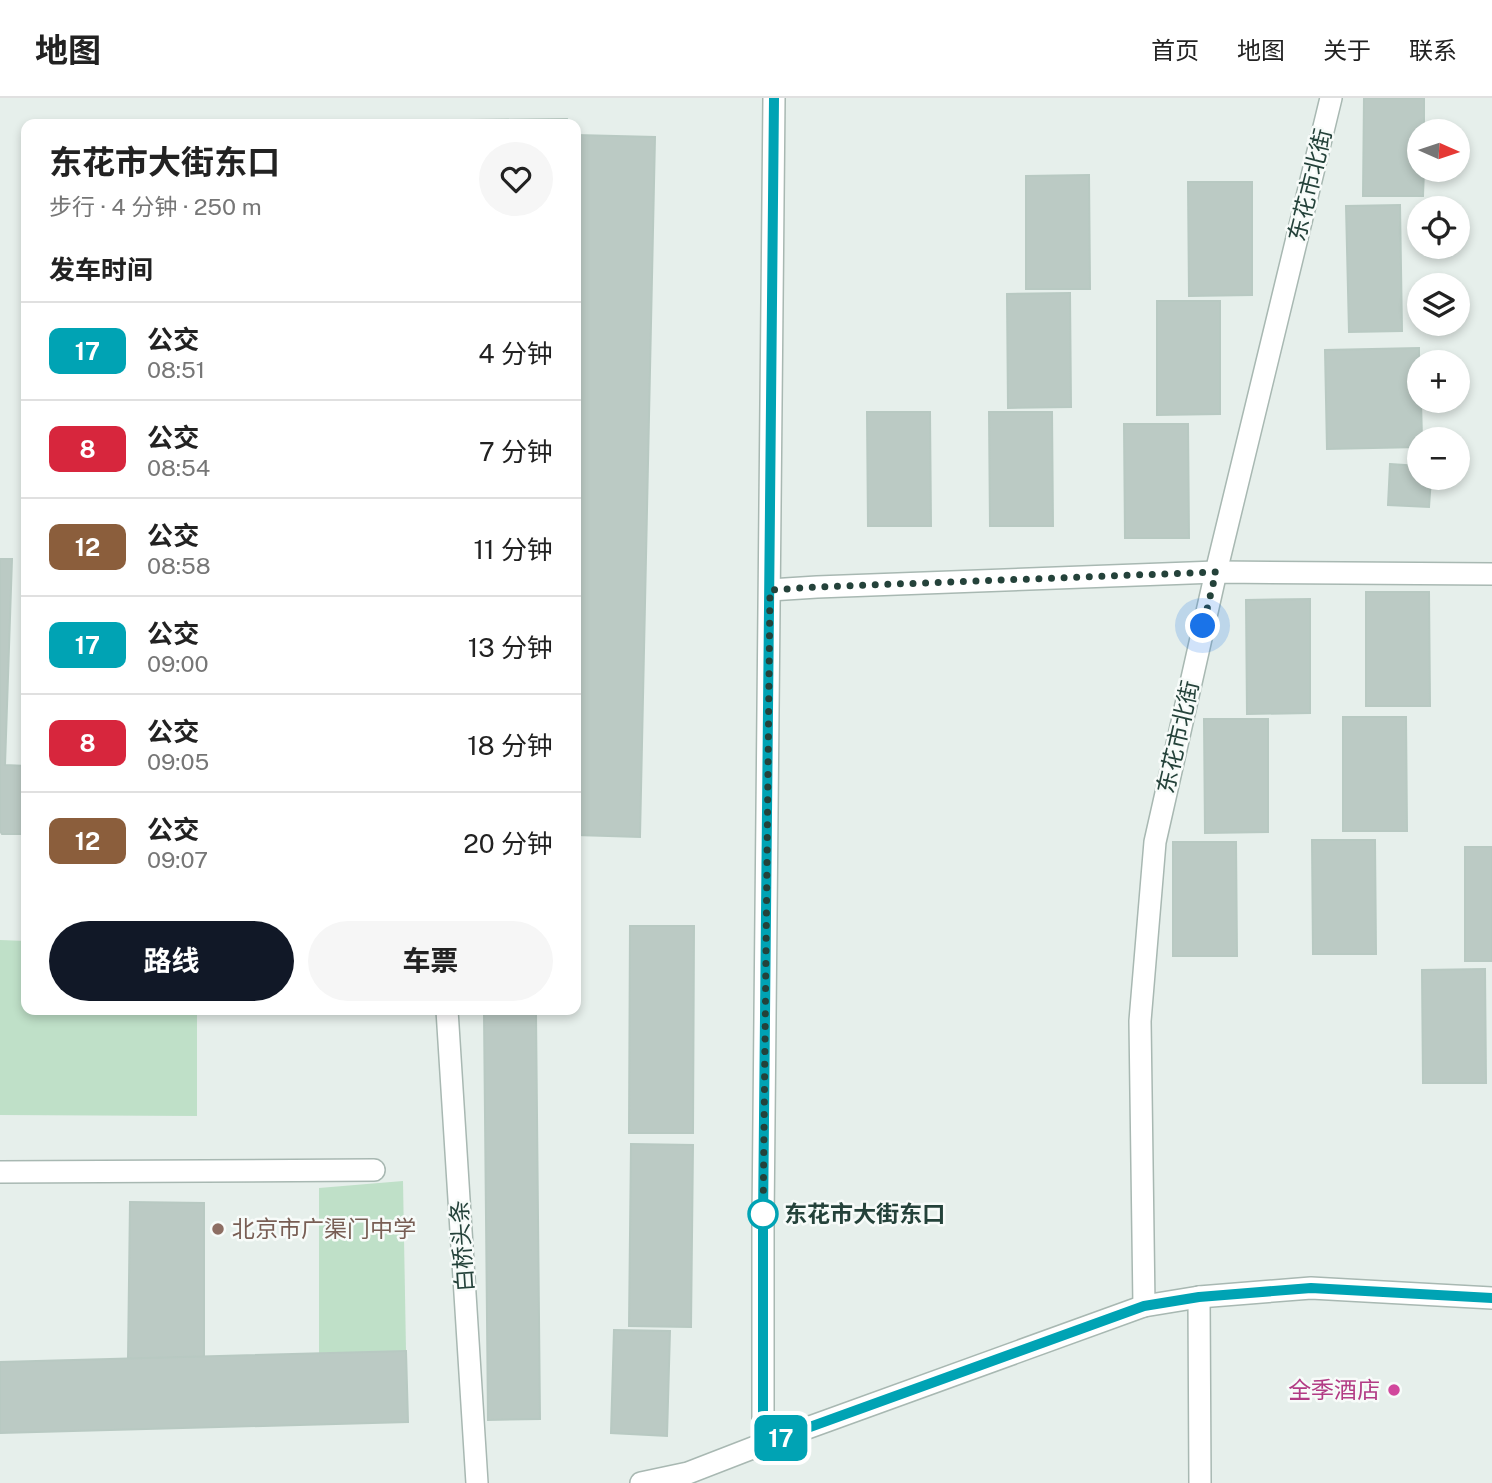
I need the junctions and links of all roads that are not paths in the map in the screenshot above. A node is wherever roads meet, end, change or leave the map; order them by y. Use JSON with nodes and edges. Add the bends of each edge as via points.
{"nodes":[{"id":1,"x":774,"y":98,"type":"edge"},
{"id":2,"x":1331,"y":98,"type":"edge"},
{"id":3,"x":1216,"y":572,"type":"junction"},
{"id":4,"x":1492,"y":574,"type":"edge"},
{"id":5,"x":770,"y":590,"type":"junction"},
{"id":6,"x":447,"y":1015,"type":"edge"},
{"id":7,"x":374,"y":1170,"type":"dead end"},
{"id":8,"x":0,"y":1172,"type":"edge"},
{"id":9,"x":1199,"y":1297,"type":"junction"},
{"id":10,"x":1492,"y":1298,"type":"edge"},
{"id":11,"x":1144,"y":1306,"type":"junction"},
{"id":12,"x":763,"y":1444,"type":"junction"},
{"id":13,"x":688,"y":1478,"type":"edge"},
{"id":14,"x":477,"y":1483,"type":"edge"},
{"id":15,"x":641,"y":1483,"type":"edge"},
{"id":16,"x":1200,"y":1483,"type":"edge"}],
"edges":[{"from":1,"to":5,"type":"street"},
{"from":2,"to":3,"type":"street","name":"东花市北街"},
{"from":3,"to":4,"type":"street"},
{"from":3,"to":5,"type":"street"},
{"from":3,"to":11,"type":"street","name":"东花市北街","via":[[1155,842],[1139,1021]]},
{"from":5,"to":12,"type":"street"},
{"from":6,"to":14,"type":"street","name":"白桥头条"},
{"from":7,"to":8,"type":"street"},
{"from":9,"to":10,"type":"street","via":[[1311,1288]]},
{"from":9,"to":11,"type":"street"},
{"from":9,"to":16,"type":"street"},
{"from":11,"to":12,"type":"street"},
{"from":12,"to":13,"type":"street"},
{"from":13,"to":15,"type":"street"}]}
